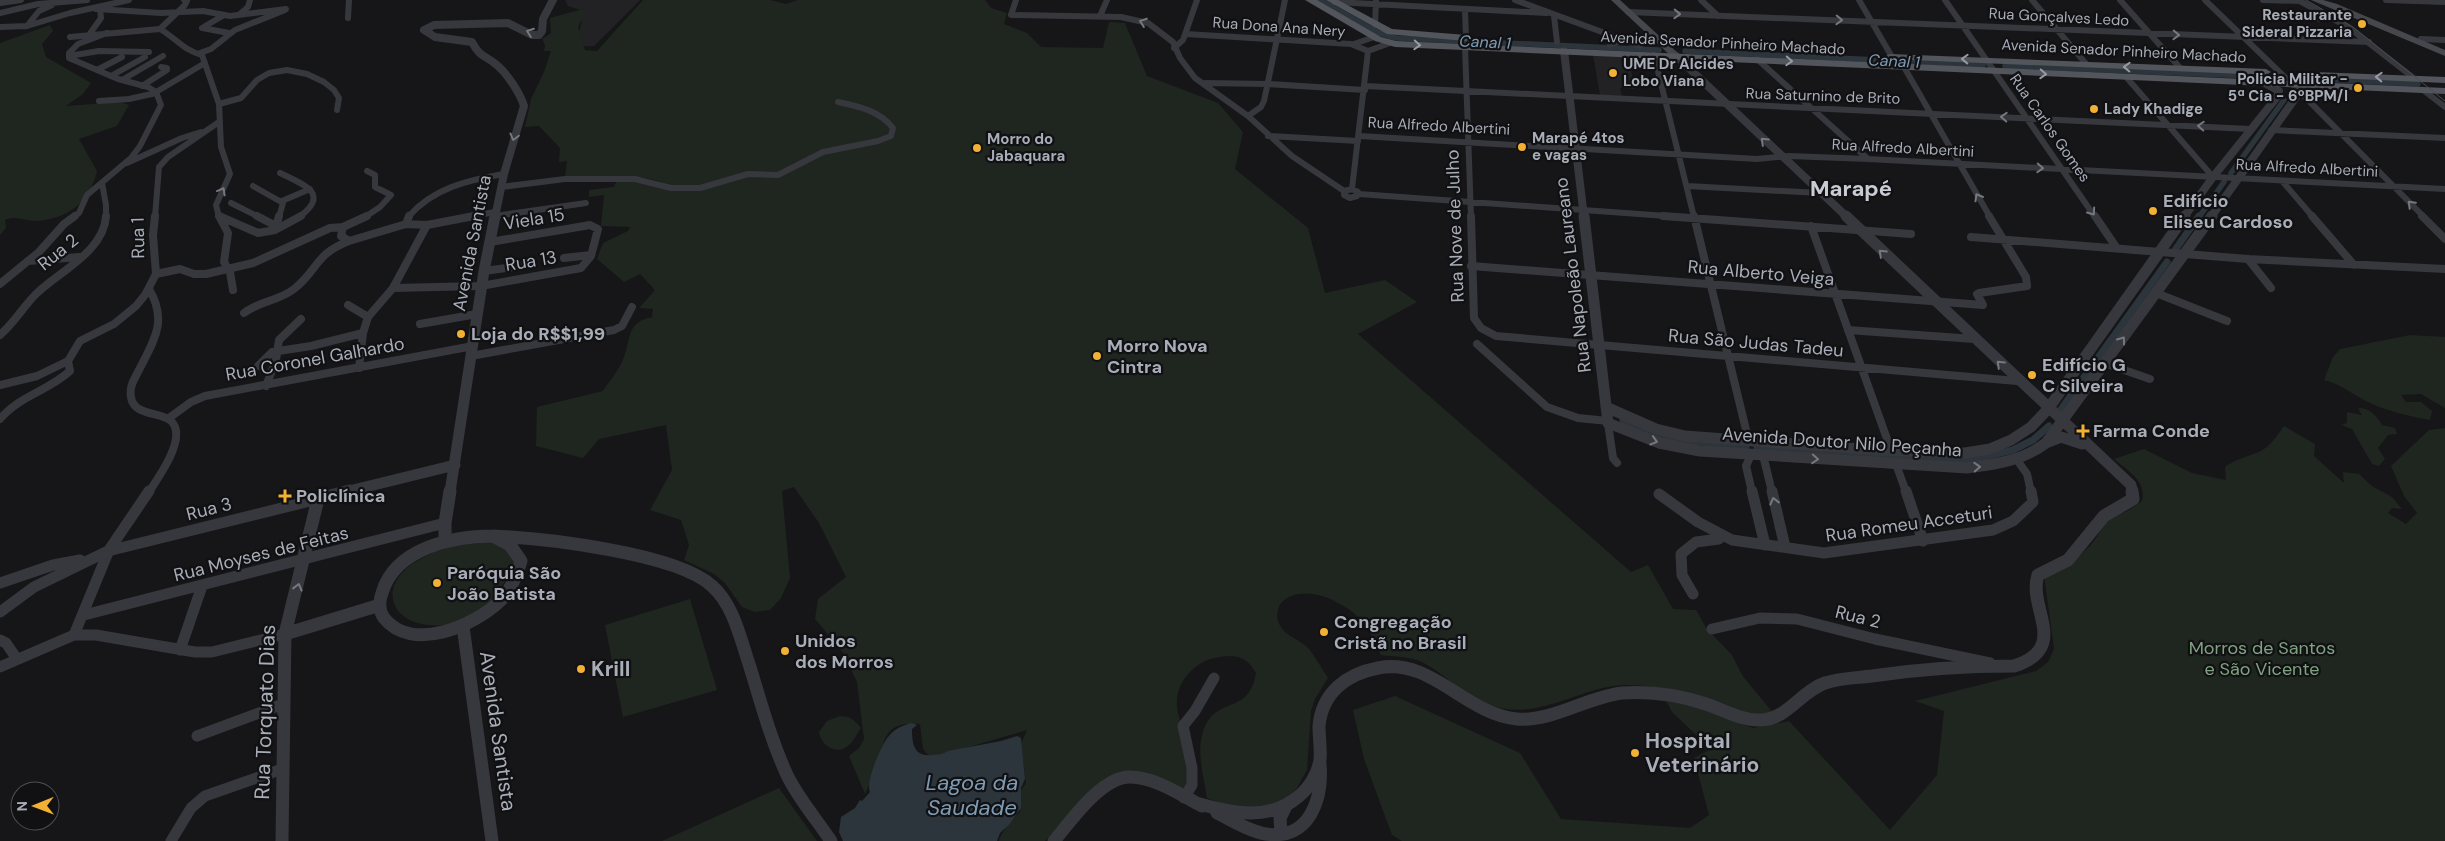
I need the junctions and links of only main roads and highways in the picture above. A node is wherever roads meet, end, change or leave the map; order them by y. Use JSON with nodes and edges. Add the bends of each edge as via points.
{"nodes":[{"id":1,"x":1310,"y":0,"type":"edge"},
{"id":2,"x":1615,"y":0,"type":"edge"},
{"id":3,"x":2315,"y":0,"type":"edge"},
{"id":4,"x":2329,"y":0,"type":"edge"},
{"id":5,"x":1333,"y":1,"type":"edge"},
{"id":6,"x":2380,"y":26,"type":"junction"},
{"id":7,"x":2421,"y":39,"type":"junction"},
{"id":8,"x":1465,"y":43,"type":"junction"},
{"id":9,"x":1665,"y":46,"type":"junction"},
{"id":10,"x":2445,"y":49,"type":"edge"},
{"id":11,"x":2445,"y":53,"type":"edge"},
{"id":12,"x":1676,"y":56,"type":"junction"},
{"id":13,"x":1990,"y":66,"type":"junction"},
{"id":14,"x":2445,"y":80,"type":"edge"},
{"id":15,"x":2291,"y":82,"type":"joint"},
{"id":16,"x":2445,"y":91,"type":"edge"}],
"edges":[{"from":1,"to":8,"type":"main road","name":"Avenida Senador Pinheiro Machado","one_way":true,"via":[[1390,43]]},
{"from":2,"to":9,"type":"main road"},
{"from":3,"to":6,"type":"main road"},
{"from":4,"to":7,"type":"main road"},
{"from":5,"to":8,"type":"main road","name":"Avenida Senador Pinheiro Machado","via":[[1396,34]]},
{"from":6,"to":7,"type":"main road"},
{"from":6,"to":11,"type":"main road"},
{"from":7,"to":10,"type":"main road"},
{"from":8,"to":9,"type":"main road","name":"Avenida Senador Pinheiro Machado","via":[[1610,41]]},
{"from":8,"to":12,"type":"main road","name":"Avenida Senador Pinheiro Machado"},
{"from":9,"to":12,"type":"main road"},
{"from":13,"to":9,"type":"main road","name":"Avenida Senador Pinheiro Machado","one_way":true,"via":[[1892,57]]},
{"from":12,"to":13,"type":"main road","name":"Avenida Senador Pinheiro Machado","one_way":true,"via":[[1904,67]]},
{"from":14,"to":13,"type":"main road","name":"Avenida Senador Pinheiro Machado","one_way":true,"via":[[2087,65]]},
{"from":13,"to":15,"type":"main road","name":"Avenida Senador Pinheiro Machado","one_way":true,"via":[[2127,78]]},
{"from":15,"to":16,"type":"main road","name":"Avenida Senador Pinheiro Machado","via":[[2303,88]]}]}
